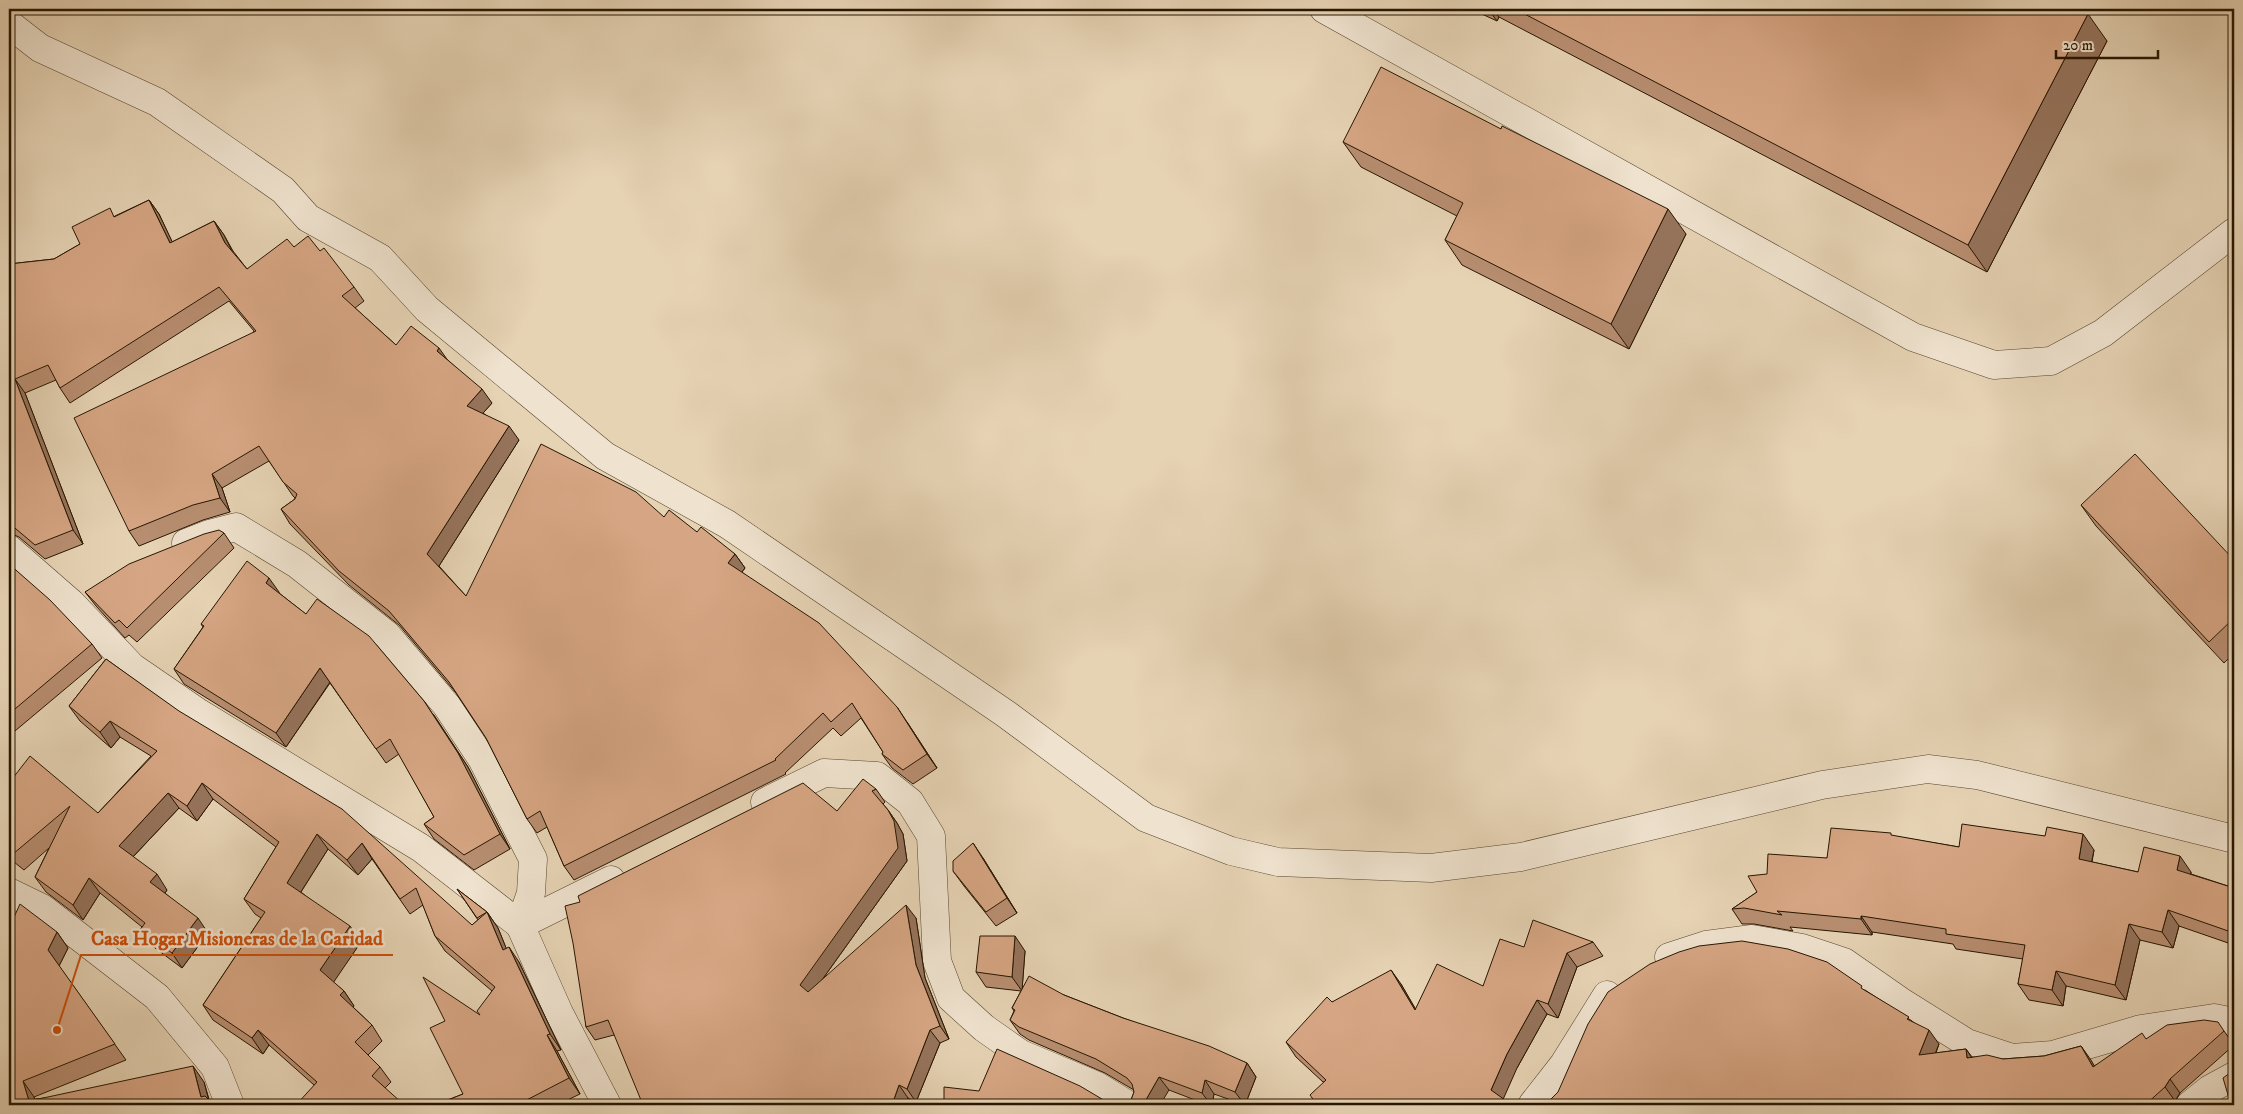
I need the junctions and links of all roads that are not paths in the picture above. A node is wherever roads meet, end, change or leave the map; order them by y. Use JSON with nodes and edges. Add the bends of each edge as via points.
{"nodes":[{"id":1,"x":1324,"y":9,"type":"edge"},
{"id":2,"x":9,"y":24,"type":"edge"},
{"id":3,"x":2234,"y":232,"type":"edge"},
{"id":4,"x":9,"y":550,"type":"edge"},
{"id":5,"x":166,"y":552,"type":"edge"},
{"id":6,"x":94,"y":589,"type":"edge"},
{"id":7,"x":72,"y":603,"type":"junction"},
{"id":8,"x":743,"y":813,"type":"edge"},
{"id":9,"x":2234,"y":839,"type":"edge"},
{"id":10,"x":636,"y":867,"type":"edge"},
{"id":11,"x":9,"y":892,"type":"edge"},
{"id":12,"x":520,"y":925,"type":"junction"},
{"id":13,"x":1650,"y":965,"type":"edge"},
{"id":14,"x":1628,"y":980,"type":"edge"},
{"id":15,"x":2234,"y":1022,"type":"edge"},
{"id":16,"x":2234,"y":1076,"type":"edge"},
{"id":17,"x":230,"y":1105,"type":"edge"},
{"id":18,"x":607,"y":1105,"type":"edge"},
{"id":19,"x":1128,"y":1105,"type":"edge"},
{"id":20,"x":1532,"y":1105,"type":"edge"},
{"id":21,"x":2190,"y":1105,"type":"edge"}],
"edges":[{"from":1,"to":3,"type":"street","via":[[1912,337],[1994,365],[2051,361],[2103,333]]},
{"from":2,"to":9,"type":"street","via":[[40,48],[157,102],[283,190],[308,218],[380,258],[427,309],[605,456],[727,524],[1006,714],[1146,818],[1231,851],[1278,862],[1431,868],[1521,858],[1822,785],[1928,769],[1977,775]]},
{"from":4,"to":7,"type":"street"},
{"from":5,"to":12,"type":"street","via":[[236,527],[296,564],[387,635],[447,706],[482,759],[534,859],[531,893]]},
{"from":6,"to":7,"type":"street"},
{"from":7,"to":12,"type":"street","via":[[132,667],[199,713],[421,848]]},
{"from":8,"to":19,"type":"street","via":[[824,773],[877,776],[910,802],[931,836],[937,961],[951,998],[984,1028],[1021,1054],[1097,1086]]},
{"from":10,"to":12,"type":"street"},
{"from":11,"to":17,"type":"street","via":[[42,908],[157,997],[215,1067]]},
{"from":12,"to":18,"type":"street","via":[[559,1013]]},
{"from":13,"to":15,"type":"street","via":[[1699,947],[1752,939],[1802,948],[1844,962],[1967,1043],[2012,1058],[2053,1055],[2141,1028],[2214,1018]]},
{"from":14,"to":20,"type":"street","via":[[1606,995],[1564,1064]]},
{"from":16,"to":21,"type":"street"}]}
